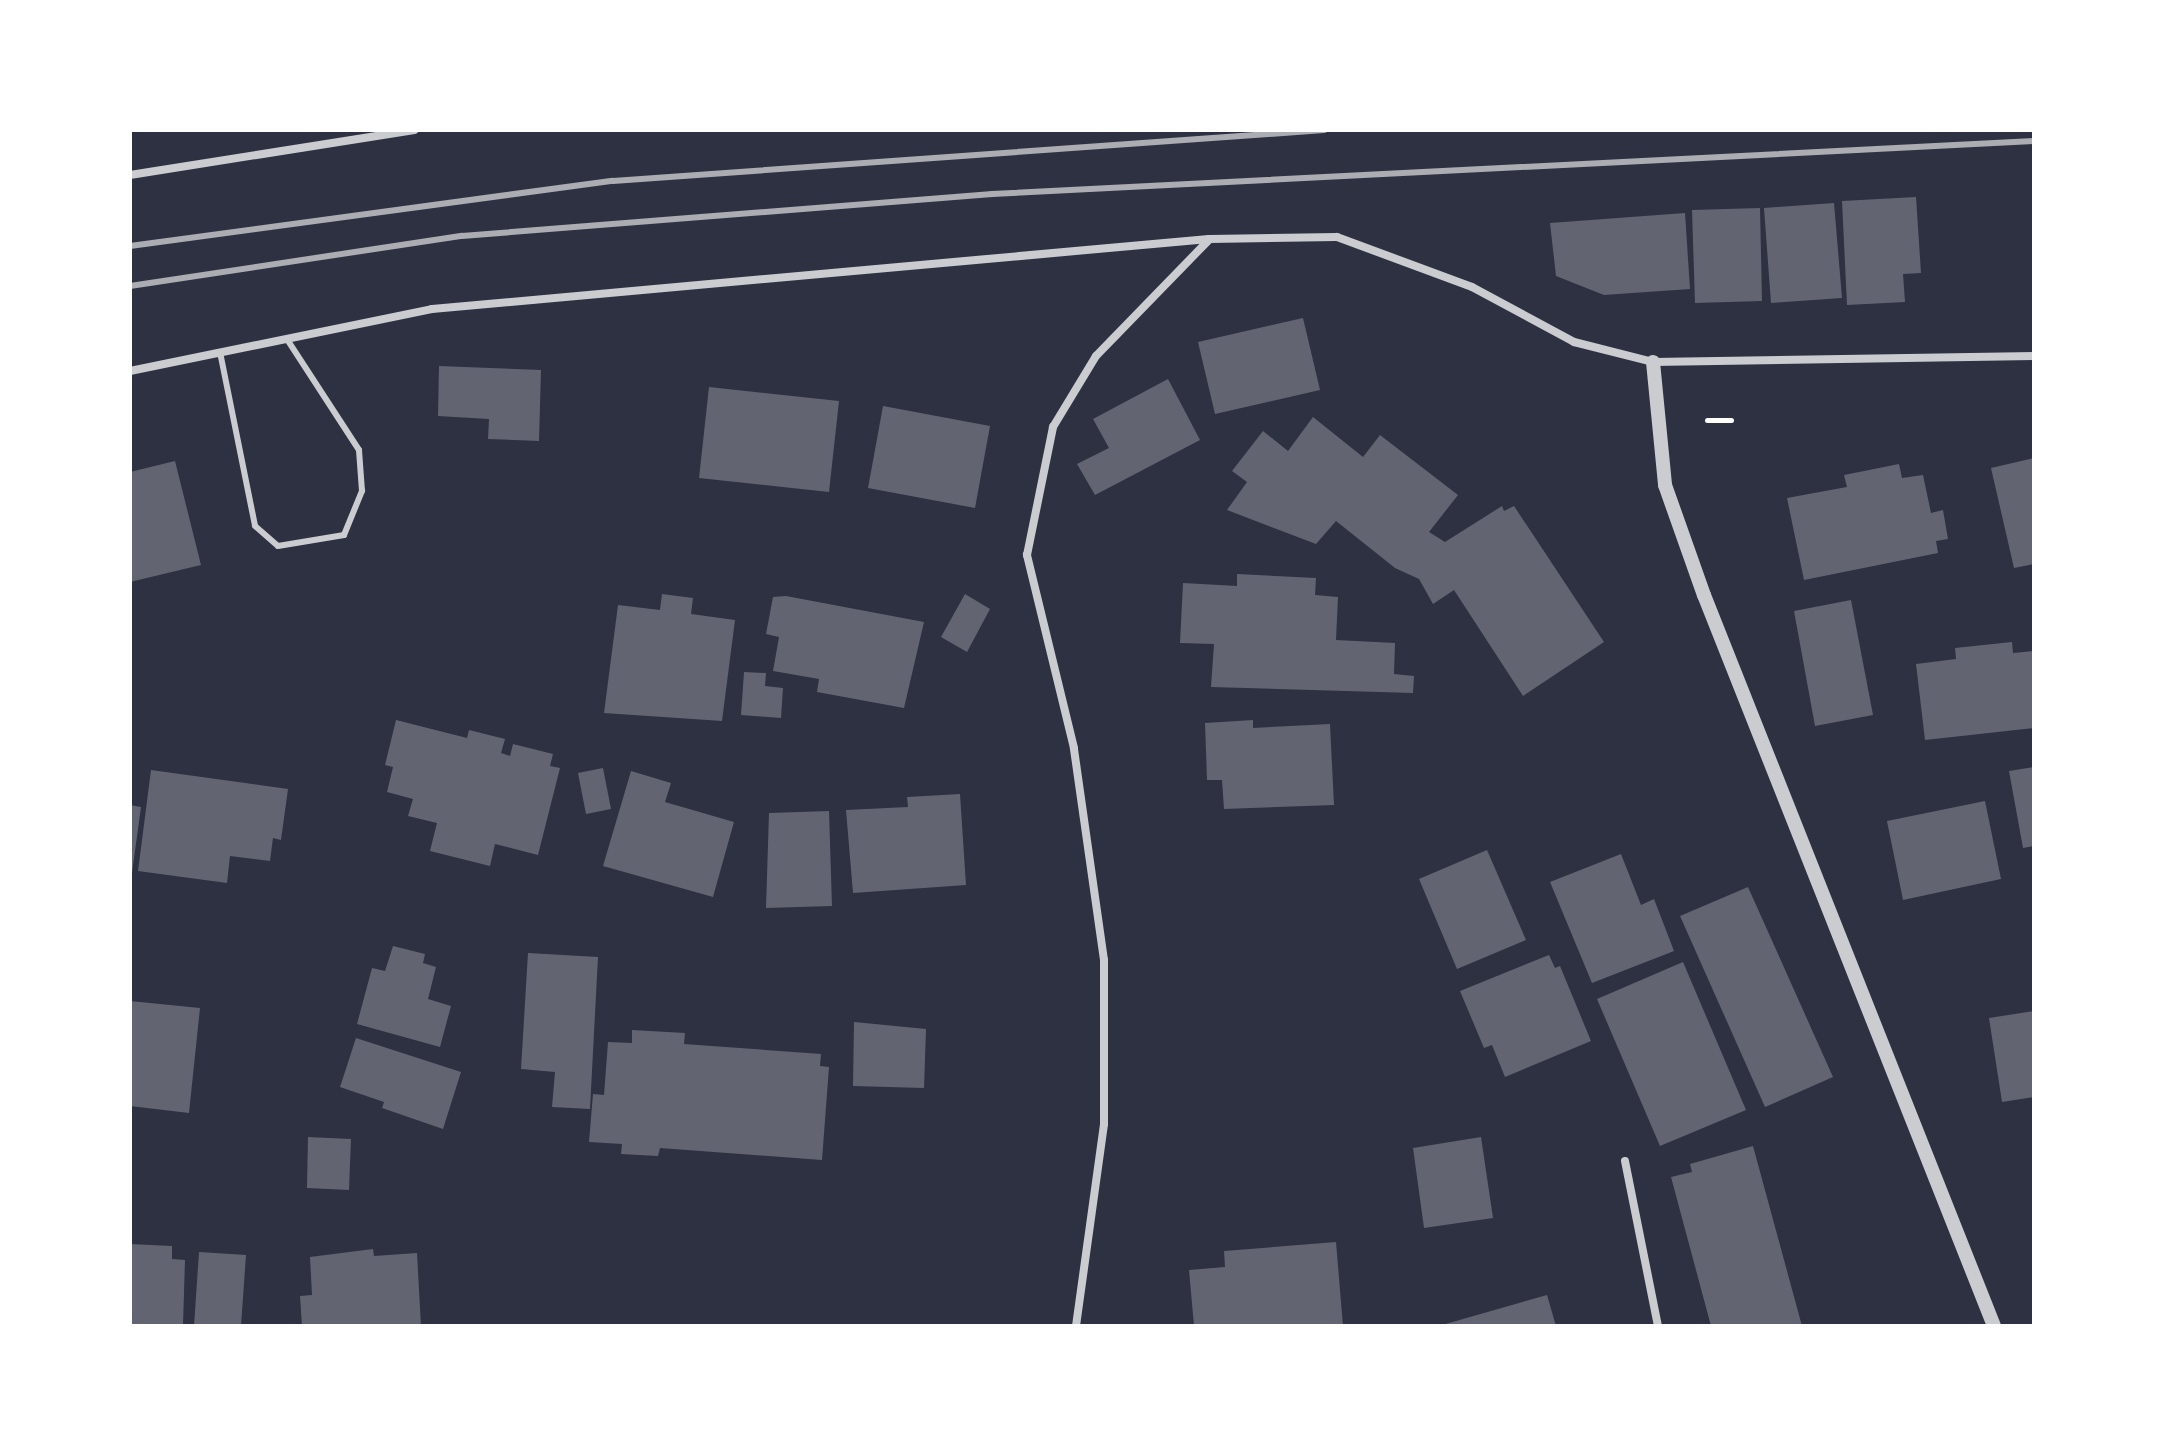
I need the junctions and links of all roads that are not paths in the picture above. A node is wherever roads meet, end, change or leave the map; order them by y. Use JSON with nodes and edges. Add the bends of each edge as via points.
{"nodes":[{"id":1,"x":414,"y":130,"type":"edge"},
{"id":2,"x":130,"y":175,"type":"edge"},
{"id":3,"x":1209,"y":239,"type":"junction"},
{"id":4,"x":287,"y":339,"type":"junction"},
{"id":5,"x":220,"y":352,"type":"junction"},
{"id":6,"x":2034,"y":356,"type":"edge"},
{"id":7,"x":1653,"y":362,"type":"junction"},
{"id":8,"x":130,"y":371,"type":"edge"},
{"id":9,"x":1625,"y":1161,"type":"dead end"},
{"id":10,"x":1076,"y":1326,"type":"edge"},
{"id":11,"x":1658,"y":1326,"type":"edge"},
{"id":12,"x":1994,"y":1326,"type":"edge"}],
"edges":[{"from":1,"to":2,"type":"street"},
{"from":3,"to":4,"type":"street","via":[[432,309]]},
{"from":3,"to":7,"type":"street","via":[[1337,237],[1472,287],[1574,342]]},
{"from":3,"to":10,"type":"street","via":[[1096,356],[1053,427],[1027,555],[1074,748],[1104,960],[1104,1124]]},
{"from":4,"to":5,"type":"street"},
{"from":4,"to":5,"type":"lane","via":[[359,450],[362,491],[344,535],[278,546],[255,526]]},
{"from":5,"to":8,"type":"street"},
{"from":6,"to":7,"type":"street"},
{"from":7,"to":12,"type":"street","via":[[1665,485]]},
{"from":9,"to":11,"type":"street"}]}
